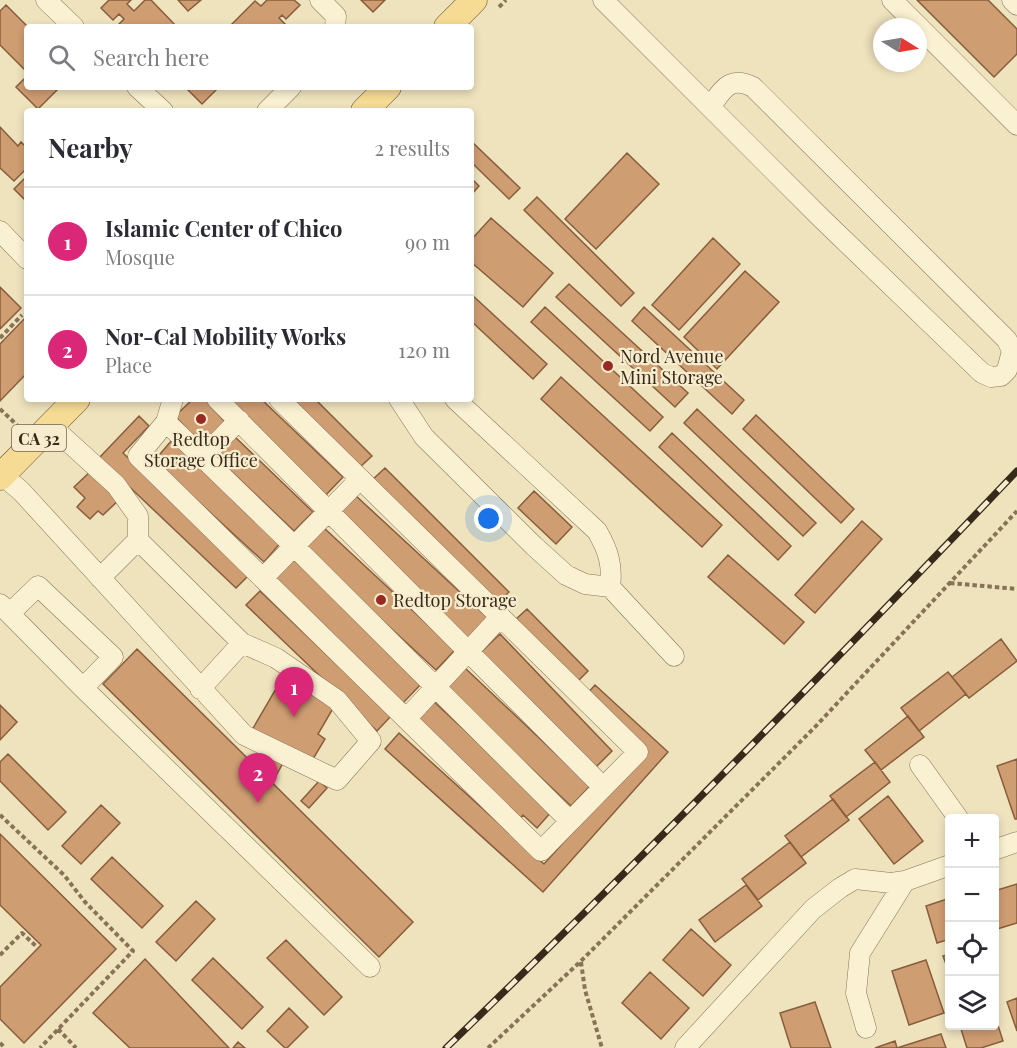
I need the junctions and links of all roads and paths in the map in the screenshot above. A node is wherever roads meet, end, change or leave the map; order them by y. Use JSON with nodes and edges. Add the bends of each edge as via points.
{"nodes":[{"id":1,"x":46,"y":0,"type":"edge"},
{"id":2,"x":320,"y":0,"type":"edge"},
{"id":3,"x":474,"y":0,"type":"edge"},
{"id":4,"x":507,"y":0,"type":"edge"},
{"id":5,"x":603,"y":0,"type":"edge"},
{"id":6,"x":892,"y":0,"type":"edge"},
{"id":7,"x":1012,"y":0,"type":"edge"},
{"id":8,"x":1017,"y":4,"type":"edge"},
{"id":9,"x":499,"y":7,"type":"dead end"},
{"id":10,"x":71,"y":24,"type":"edge"},
{"id":11,"x":335,"y":24,"type":"edge"},
{"id":12,"x":450,"y":24,"type":"edge"},
{"id":13,"x":140,"y":90,"type":"edge"},
{"id":14,"x":288,"y":90,"type":"edge"},
{"id":15,"x":381,"y":90,"type":"edge"},
{"id":16,"x":710,"y":107,"type":"junction"},
{"id":17,"x":160,"y":108,"type":"edge"},
{"id":18,"x":270,"y":108,"type":"edge"},
{"id":19,"x":366,"y":108,"type":"edge"},
{"id":20,"x":1017,"y":125,"type":"edge"},
{"id":21,"x":0,"y":231,"type":"edge"},
{"id":22,"x":24,"y":256,"type":"edge"},
{"id":23,"x":22,"y":315,"type":"dead end"},
{"id":24,"x":0,"y":338,"type":"edge"},
{"id":25,"x":74,"y":402,"type":"edge"},
{"id":26,"x":172,"y":402,"type":"edge"},
{"id":27,"x":220,"y":402,"type":"edge"},
{"id":28,"x":282,"y":402,"type":"edge"},
{"id":29,"x":401,"y":402,"type":"edge"},
{"id":30,"x":458,"y":402,"type":"edge"},
{"id":31,"x":0,"y":409,"type":"edge"},
{"id":32,"x":239,"y":420,"type":"junction"},
{"id":33,"x":166,"y":422,"type":"junction"},
{"id":34,"x":17,"y":425,"type":"dead end"},
{"id":35,"x":51,"y":426,"type":"junction"},
{"id":36,"x":203,"y":457,"type":"junction"},
{"id":37,"x":1,"y":476,"type":"edge"},
{"id":38,"x":360,"y":479,"type":"junction"},
{"id":39,"x":329,"y":510,"type":"junction"},
{"id":40,"x":1017,"y":511,"type":"edge"},
{"id":41,"x":138,"y":540,"type":"junction"},
{"id":42,"x":294,"y":546,"type":"junction"},
{"id":43,"x":100,"y":578,"type":"junction"},
{"id":44,"x":263,"y":578,"type":"junction"},
{"id":45,"x":950,"y":583,"type":"junction"},
{"id":46,"x":610,"y":587,"type":"junction"},
{"id":47,"x":1017,"y":589,"type":"edge"},
{"id":48,"x":5,"y":608,"type":"edge"},
{"id":49,"x":500,"y":617,"type":"junction"},
{"id":50,"x":242,"y":643,"type":"junction"},
{"id":51,"x":469,"y":651,"type":"junction"},
{"id":52,"x":674,"y":656,"type":"dead end"},
{"id":53,"x":435,"y":687,"type":"junction"},
{"id":54,"x":83,"y":688,"type":"junction"},
{"id":55,"x":200,"y":689,"type":"junction"},
{"id":56,"x":406,"y":719,"type":"junction"},
{"id":57,"x":920,"y":765,"type":"dead end"},
{"id":58,"x":603,"y":787,"type":"junction"},
{"id":59,"x":954,"y":814,"type":"edge"},
{"id":60,"x":0,"y":815,"type":"edge"},
{"id":61,"x":570,"y":821,"type":"junction"},
{"id":62,"x":1017,"y":842,"type":"edge"},
{"id":63,"x":999,"y":848,"type":"edge"},
{"id":64,"x":945,"y":867,"type":"edge"},
{"id":65,"x":905,"y":881,"type":"junction"},
{"id":66,"x":38,"y":948,"type":"dead end"},
{"id":67,"x":0,"y":955,"type":"edge"},
{"id":68,"x":580,"y":962,"type":"junction"},
{"id":69,"x":370,"y":967,"type":"dead end"},
{"id":70,"x":866,"y":1028,"type":"dead end"},
{"id":71,"x":58,"y":1029,"type":"junction"},
{"id":72,"x":0,"y":1043,"type":"edge"},
{"id":73,"x":687,"y":1047,"type":"edge"},
{"id":74,"x":5,"y":1048,"type":"edge"},
{"id":75,"x":40,"y":1048,"type":"edge"},
{"id":76,"x":76,"y":1048,"type":"edge"},
{"id":77,"x":488,"y":1048,"type":"edge"},
{"id":78,"x":602,"y":1048,"type":"edge"}],
"edges":[{"from":1,"to":10,"type":"lane"},
{"from":2,"to":11,"type":"lane","via":[[336,16]]},
{"from":3,"to":12,"type":"main road"},
{"from":4,"to":9,"type":"path"},
{"from":5,"to":16,"type":"lane"},
{"from":6,"to":20,"type":"lane"},
{"from":7,"to":8,"type":"lane"},
{"from":13,"to":17,"type":"lane"},
{"from":14,"to":18,"type":"lane"},
{"from":15,"to":19,"type":"main road"},
{"from":16,"to":16,"type":"lane","via":[[982,373],[1001,376],[1007,370],[1012,351],[1007,340],[753,87],[734,82],[726,86]]},
{"from":21,"to":22,"type":"lane"},
{"from":23,"to":24,"type":"path"},
{"from":25,"to":35,"type":"main road","number":"CA 32"},
{"from":26,"to":33,"type":"lane"},
{"from":27,"to":32,"type":"lane"},
{"from":28,"to":38,"type":"lane"},
{"from":29,"to":46,"type":"lane","via":[[424,437],[558,568],[585,584]]},
{"from":30,"to":46,"type":"lane","via":[[597,531],[607,549],[612,572]]},
{"from":31,"to":34,"type":"path"},
{"from":32,"to":36,"type":"lane"},
{"from":32,"to":39,"type":"lane"},
{"from":33,"to":36,"type":"lane"},
{"from":33,"to":44,"type":"lane","via":[[138,456]]},
{"from":35,"to":37,"type":"main road","number":"CA 32"},
{"from":35,"to":41,"type":"lane","via":[[116,485],[138,516]]},
{"from":36,"to":42,"type":"lane"},
{"from":37,"to":43,"type":"lane","via":[[21,491]]},
{"from":38,"to":39,"type":"lane"},
{"from":38,"to":49,"type":"lane"},
{"from":39,"to":42,"type":"lane"},
{"from":39,"to":51,"type":"lane"},
{"from":40,"to":45,"type":"path"},
{"from":41,"to":43,"type":"lane"},
{"from":41,"to":50,"type":"lane"},
{"from":42,"to":44,"type":"lane"},
{"from":42,"to":53,"type":"lane"},
{"from":43,"to":55,"type":"lane"},
{"from":44,"to":56,"type":"lane"},
{"from":45,"to":47,"type":"path"},
{"from":45,"to":68,"type":"path","via":[[814,728]]},
{"from":46,"to":52,"type":"lane"},
{"from":48,"to":54,"type":"lane"},
{"from":48,"to":54,"type":"lane","via":[[38,586],[113,657]]},
{"from":49,"to":51,"type":"lane"},
{"from":49,"to":58,"type":"lane","via":[[638,752]]},
{"from":50,"to":55,"type":"lane"},
{"from":50,"to":55,"type":"lane","via":[[276,658],[337,700],[370,741],[337,780],[244,735]]},
{"from":51,"to":53,"type":"lane"},
{"from":51,"to":58,"type":"lane"},
{"from":53,"to":56,"type":"lane"},
{"from":53,"to":61,"type":"lane"},
{"from":54,"to":69,"type":"lane"},
{"from":56,"to":61,"type":"lane","via":[[541,851]]},
{"from":57,"to":59,"type":"lane"},
{"from":58,"to":61,"type":"lane"},
{"from":60,"to":71,"type":"path","via":[[64,875],[133,951]]},
{"from":62,"to":63,"type":"lane"},
{"from":64,"to":65,"type":"lane"},
{"from":65,"to":70,"type":"lane","via":[[860,953],[856,993]]},
{"from":65,"to":73,"type":"lane","via":[[855,879],[840,888],[813,909]]},
{"from":66,"to":67,"type":"path","via":[[22,933]]},
{"from":68,"to":77,"type":"path"},
{"from":68,"to":78,"type":"path"},
{"from":71,"to":75,"type":"path"},
{"from":71,"to":76,"type":"path"},
{"from":72,"to":74,"type":"path"}]}
